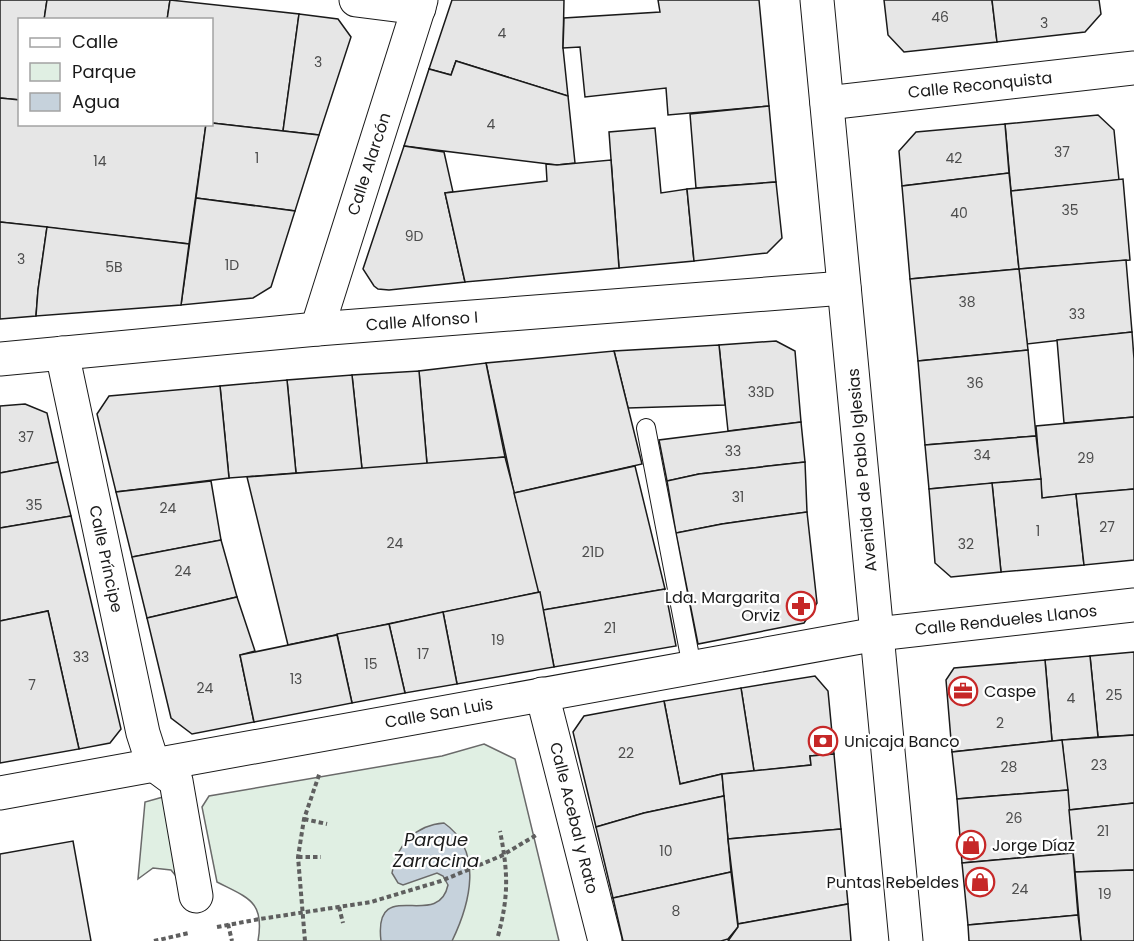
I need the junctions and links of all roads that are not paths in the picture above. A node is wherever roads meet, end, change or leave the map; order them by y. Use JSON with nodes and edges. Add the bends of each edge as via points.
{"nodes":[{"id":1,"x":356,"y":0,"type":"edge"},
{"id":2,"x":817,"y":0,"type":"edge"},
{"id":3,"x":420,"y":4,"type":"edge"},
{"id":4,"x":1134,"y":68,"type":"edge"},
{"id":5,"x":827,"y":103,"type":"junction"},
{"id":6,"x":844,"y":288,"type":"junction"},
{"id":7,"x":317,"y":329,"type":"junction"},
{"id":8,"x":62,"y":353,"type":"junction"},
{"id":9,"x":0,"y":358,"type":"edge"},
{"id":10,"x":646,"y":428,"type":"dead end"},
{"id":11,"x":1134,"y":605,"type":"edge"},
{"id":12,"x":877,"y":634,"type":"junction"},
{"id":13,"x":692,"y":667,"type":"junction"},
{"id":14,"x":542,"y":694,"type":"junction"},
{"id":15,"x":153,"y":764,"type":"junction"},
{"id":16,"x":0,"y":793,"type":"edge"},
{"id":17,"x":196,"y":896,"type":"dead end"},
{"id":18,"x":605,"y":941,"type":"edge"},
{"id":19,"x":906,"y":941,"type":"edge"}],
"edges":[{"from":1,"to":3,"type":"street"},
{"from":2,"to":5,"type":"street","name":"Avenida de Pablo Iglesias"},
{"from":3,"to":7,"type":"street","name":"Calle Alarcón"},
{"from":4,"to":5,"type":"street","name":"Calle Reconquista"},
{"from":5,"to":6,"type":"street","name":"Avenida de Pablo Iglesias"},
{"from":6,"to":7,"type":"street","name":"Calle Alfonso I"},
{"from":6,"to":12,"type":"street","name":"Avenida de Pablo Iglesias"},
{"from":7,"to":8,"type":"street","name":"Calle Alfonso I"},
{"from":8,"to":9,"type":"street","name":"Calle Alfonso I"},
{"from":8,"to":15,"type":"street","name":"Calle Príncipe","via":[[143,733]]},
{"from":10,"to":13,"type":"lane"},
{"from":11,"to":12,"type":"street","name":"Calle Rendueles Llanos"},
{"from":12,"to":13,"type":"street","name":"Calle San Luis"},
{"from":12,"to":19,"type":"street","name":"Avenida de Pablo Iglesias"},
{"from":13,"to":14,"type":"street","name":"Calle San Luis"},
{"from":14,"to":15,"type":"street","name":"Calle San Luis"},
{"from":14,"to":18,"type":"street","name":"Calle Acebal y Rato"},
{"from":15,"to":16,"type":"street","name":"Calle San Luis"},
{"from":15,"to":17,"type":"street","via":[[176,781]]}]}
